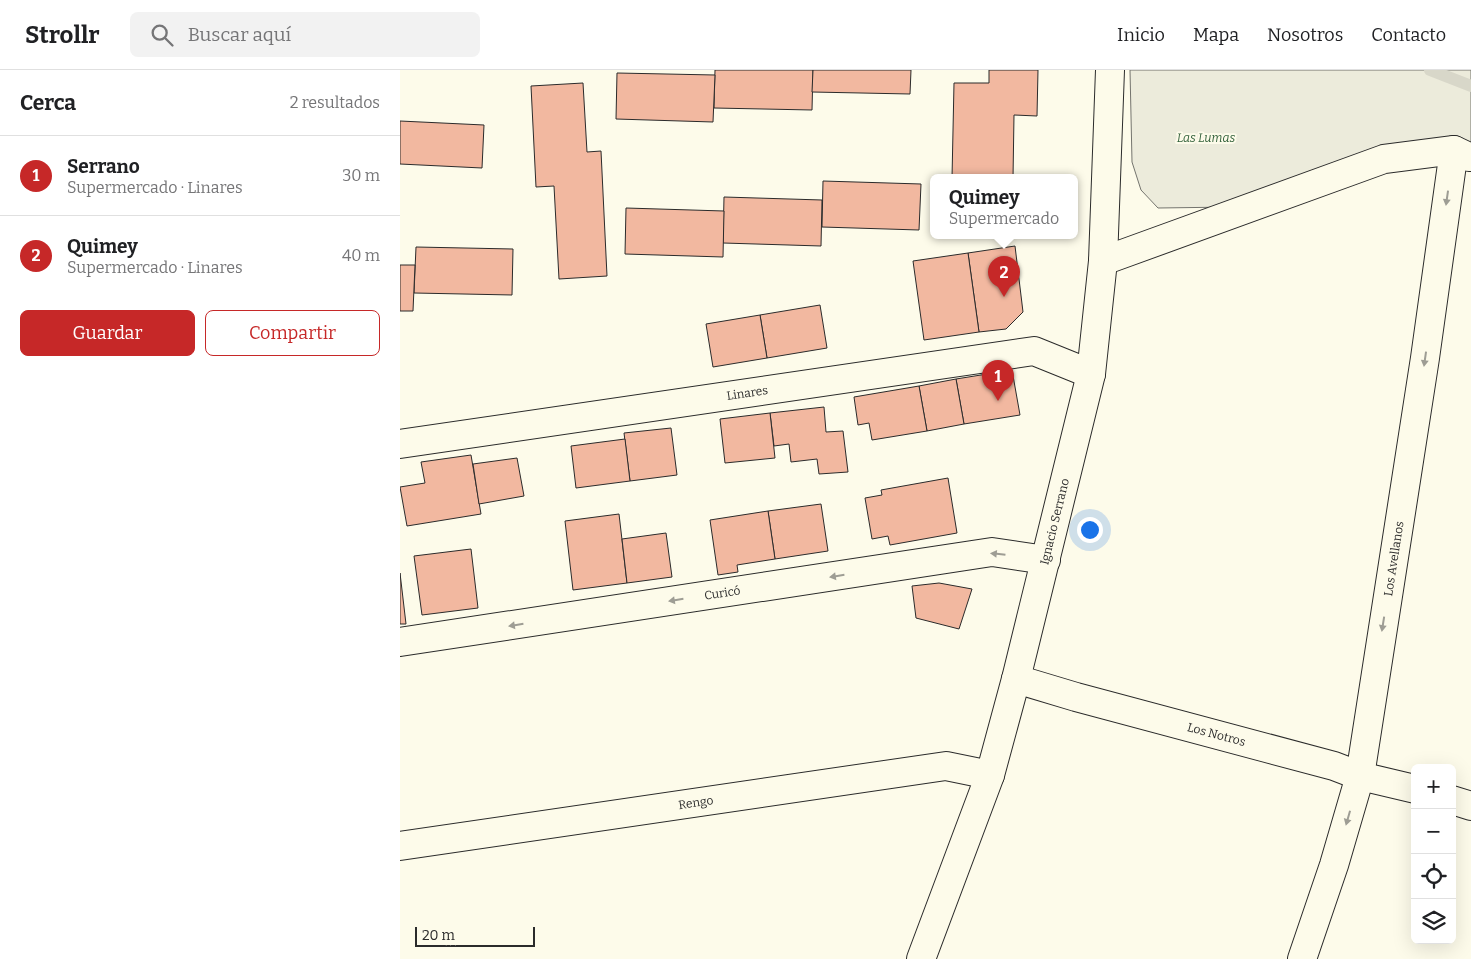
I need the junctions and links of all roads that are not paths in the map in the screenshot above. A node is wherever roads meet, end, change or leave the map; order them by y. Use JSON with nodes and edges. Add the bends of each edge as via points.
{"nodes":[{"id":1,"x":1110,"y":70,"type":"edge"},
{"id":2,"x":1462,"y":154,"type":"edge"},
{"id":3,"x":1102,"y":261,"type":"junction"},
{"id":4,"x":1091,"y":374,"type":"junction"},
{"id":5,"x":400,"y":444,"type":"edge"},
{"id":6,"x":1046,"y":560,"type":"junction"},
{"id":7,"x":400,"y":642,"type":"edge"},
{"id":8,"x":1016,"y":679,"type":"junction"},
{"id":9,"x":990,"y":775,"type":"junction"},
{"id":10,"x":1360,"y":776,"type":"junction"},
{"id":11,"x":1411,"y":788,"type":"edge"},
{"id":12,"x":1456,"y":801,"type":"edge"},
{"id":13,"x":1471,"y":806,"type":"edge"},
{"id":14,"x":400,"y":846,"type":"edge"},
{"id":15,"x":921,"y":959,"type":"edge"},
{"id":16,"x":1302,"y":959,"type":"edge"}],
"edges":[{"from":1,"to":3,"type":"street","name":"Ignacio Serrano"},
{"from":2,"to":3,"type":"street","via":[[1384,159]]},
{"from":2,"to":10,"type":"street","name":"Los Avellanos","one_way":true,"via":[[1425,358]]},
{"from":3,"to":4,"type":"street","name":"Ignacio Serrano"},
{"from":4,"to":5,"type":"street","name":"Linares","via":[[1034,351]]},
{"from":4,"to":6,"type":"street","name":"Ignacio Serrano"},
{"from":6,"to":7,"type":"street","name":"Curicó","one_way":true,"via":[[992,552]]},
{"from":6,"to":8,"type":"street","name":"Ignacio Serrano"},
{"from":8,"to":9,"type":"street","name":"Ignacio Serrano"},
{"from":8,"to":10,"type":"street","name":"Los Notros","via":[[1334,766]]},
{"from":9,"to":14,"type":"street","name":"Rengo","via":[[946,766]]},
{"from":9,"to":15,"type":"street","name":"Ignacio Serrano"},
{"from":10,"to":11,"type":"street","name":"Los Notros"},
{"from":10,"to":16,"type":"street","name":"Los Avellanos","one_way":true},
{"from":12,"to":13,"type":"street"}]}
